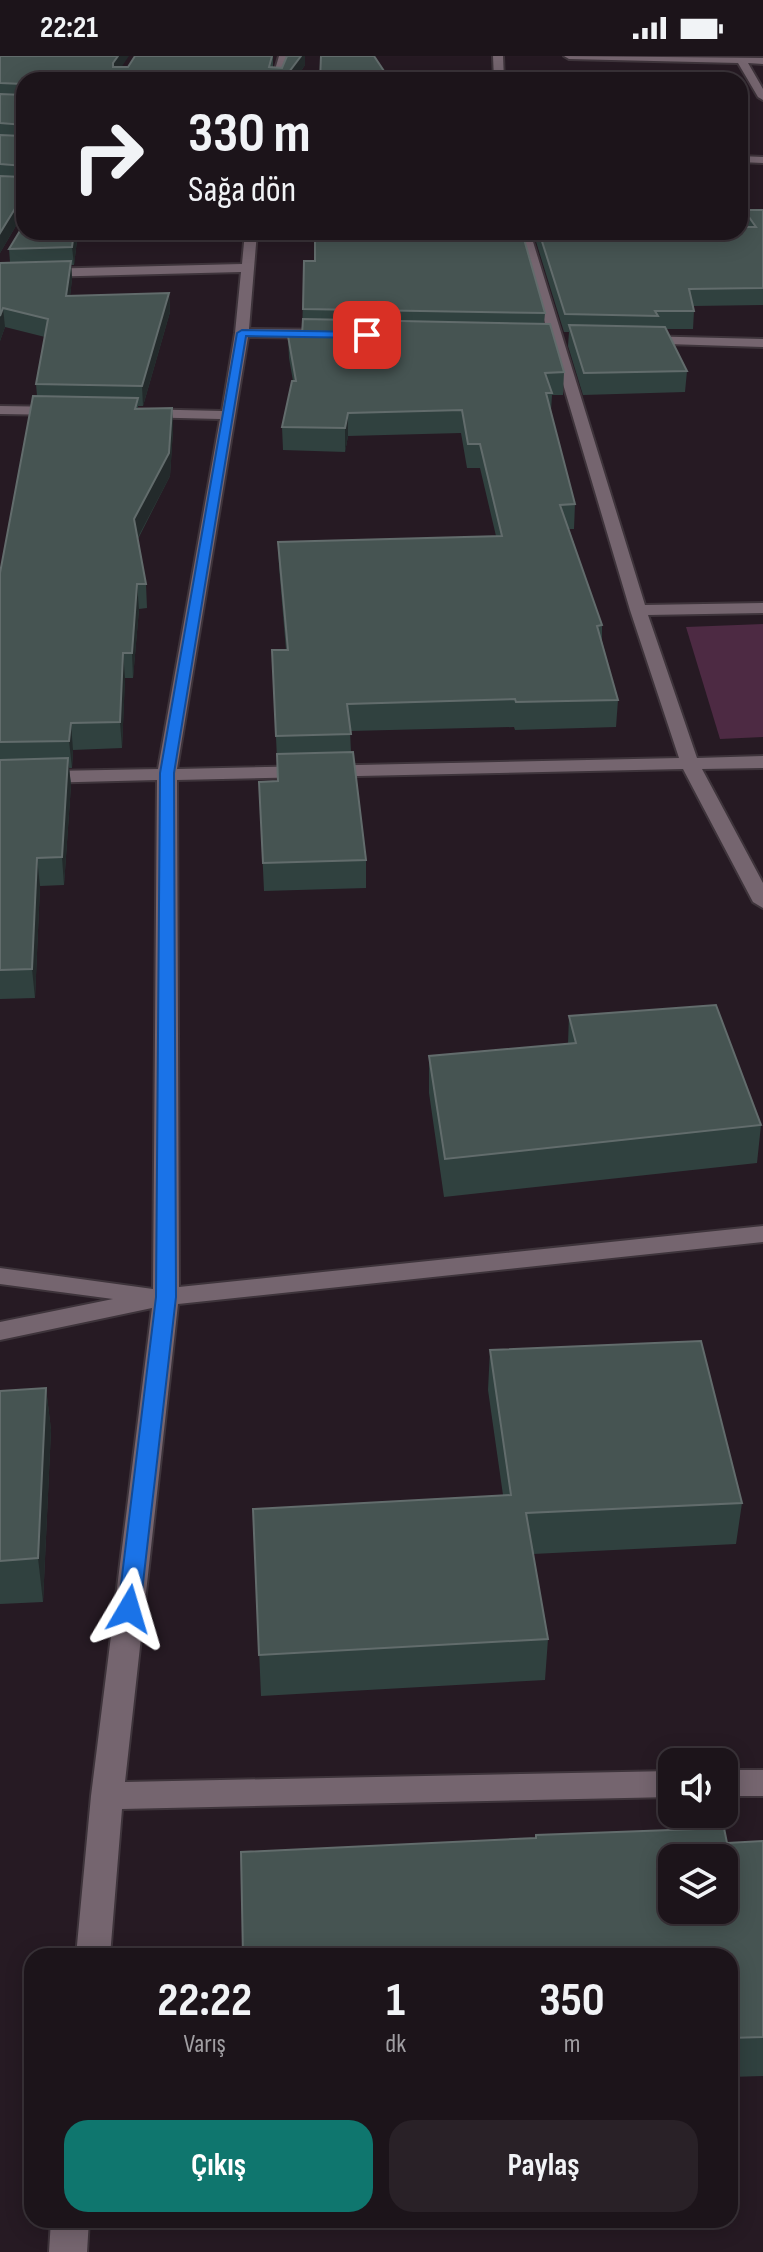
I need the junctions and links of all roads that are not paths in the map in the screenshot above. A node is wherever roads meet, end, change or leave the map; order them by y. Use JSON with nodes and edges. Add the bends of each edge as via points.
{"nodes":[{"id":1,"x":569,"y":56,"type":"edge"},
{"id":2,"x":741,"y":60,"type":"junction"},
{"id":3,"x":763,"y":61,"type":"edge"},
{"id":4,"x":763,"y":97,"type":"edge"},
{"id":5,"x":250,"y":240,"type":"edge"},
{"id":6,"x":526,"y":240,"type":"edge"},
{"id":7,"x":8,"y":255,"type":"edge"},
{"id":8,"x":248,"y":268,"type":"junction"},
{"id":9,"x":0,"y":271,"type":"edge"},
{"id":10,"x":242,"y":333,"type":"junction"},
{"id":11,"x":351,"y":335,"type":"edge"},
{"id":12,"x":629,"y":340,"type":"edge"},
{"id":13,"x":763,"y":343,"type":"edge"},
{"id":14,"x":0,"y":410,"type":"edge"},
{"id":15,"x":76,"y":411,"type":"edge"},
{"id":16,"x":122,"y":412,"type":"edge"},
{"id":17,"x":228,"y":415,"type":"junction"},
{"id":18,"x":763,"y":608,"type":"edge"},
{"id":19,"x":638,"y":610,"type":"junction"},
{"id":20,"x":763,"y":762,"type":"edge"},
{"id":21,"x":690,"y":764,"type":"junction"},
{"id":22,"x":167,"y":773,"type":"junction"},
{"id":23,"x":0,"y":778,"type":"edge"},
{"id":24,"x":763,"y":902,"type":"edge"},
{"id":25,"x":763,"y":1234,"type":"edge"},
{"id":26,"x":0,"y":1276,"type":"edge"},
{"id":27,"x":166,"y":1297,"type":"junction"},
{"id":28,"x":0,"y":1331,"type":"edge"},
{"id":29,"x":738,"y":1783,"type":"edge"},
{"id":30,"x":763,"y":1783,"type":"edge"},
{"id":31,"x":658,"y":1784,"type":"edge"},
{"id":32,"x":107,"y":1796,"type":"junction"},
{"id":33,"x":94,"y":1948,"type":"edge"},
{"id":34,"x":70,"y":2228,"type":"edge"},
{"id":35,"x":68,"y":2252,"type":"edge"}],
"edges":[{"from":1,"to":2,"type":"street"},
{"from":2,"to":3,"type":"street"},
{"from":2,"to":4,"type":"street"},
{"from":5,"to":8,"type":"street"},
{"from":6,"to":19,"type":"street"},
{"from":7,"to":9,"type":"street"},
{"from":8,"to":9,"type":"street"},
{"from":8,"to":10,"type":"street"},
{"from":10,"to":11,"type":"street"},
{"from":10,"to":17,"type":"street"},
{"from":12,"to":13,"type":"street"},
{"from":14,"to":15,"type":"street"},
{"from":16,"to":17,"type":"street"},
{"from":17,"to":22,"type":"street"},
{"from":18,"to":19,"type":"street"},
{"from":19,"to":21,"type":"street"},
{"from":20,"to":21,"type":"street"},
{"from":21,"to":22,"type":"street"},
{"from":21,"to":24,"type":"street"},
{"from":22,"to":23,"type":"street"},
{"from":22,"to":27,"type":"street"},
{"from":25,"to":27,"type":"street"},
{"from":26,"to":27,"type":"street"},
{"from":27,"to":28,"type":"street"},
{"from":27,"to":32,"type":"street"},
{"from":29,"to":30,"type":"street"},
{"from":31,"to":32,"type":"street"},
{"from":32,"to":33,"type":"street"},
{"from":34,"to":35,"type":"street"}]}
